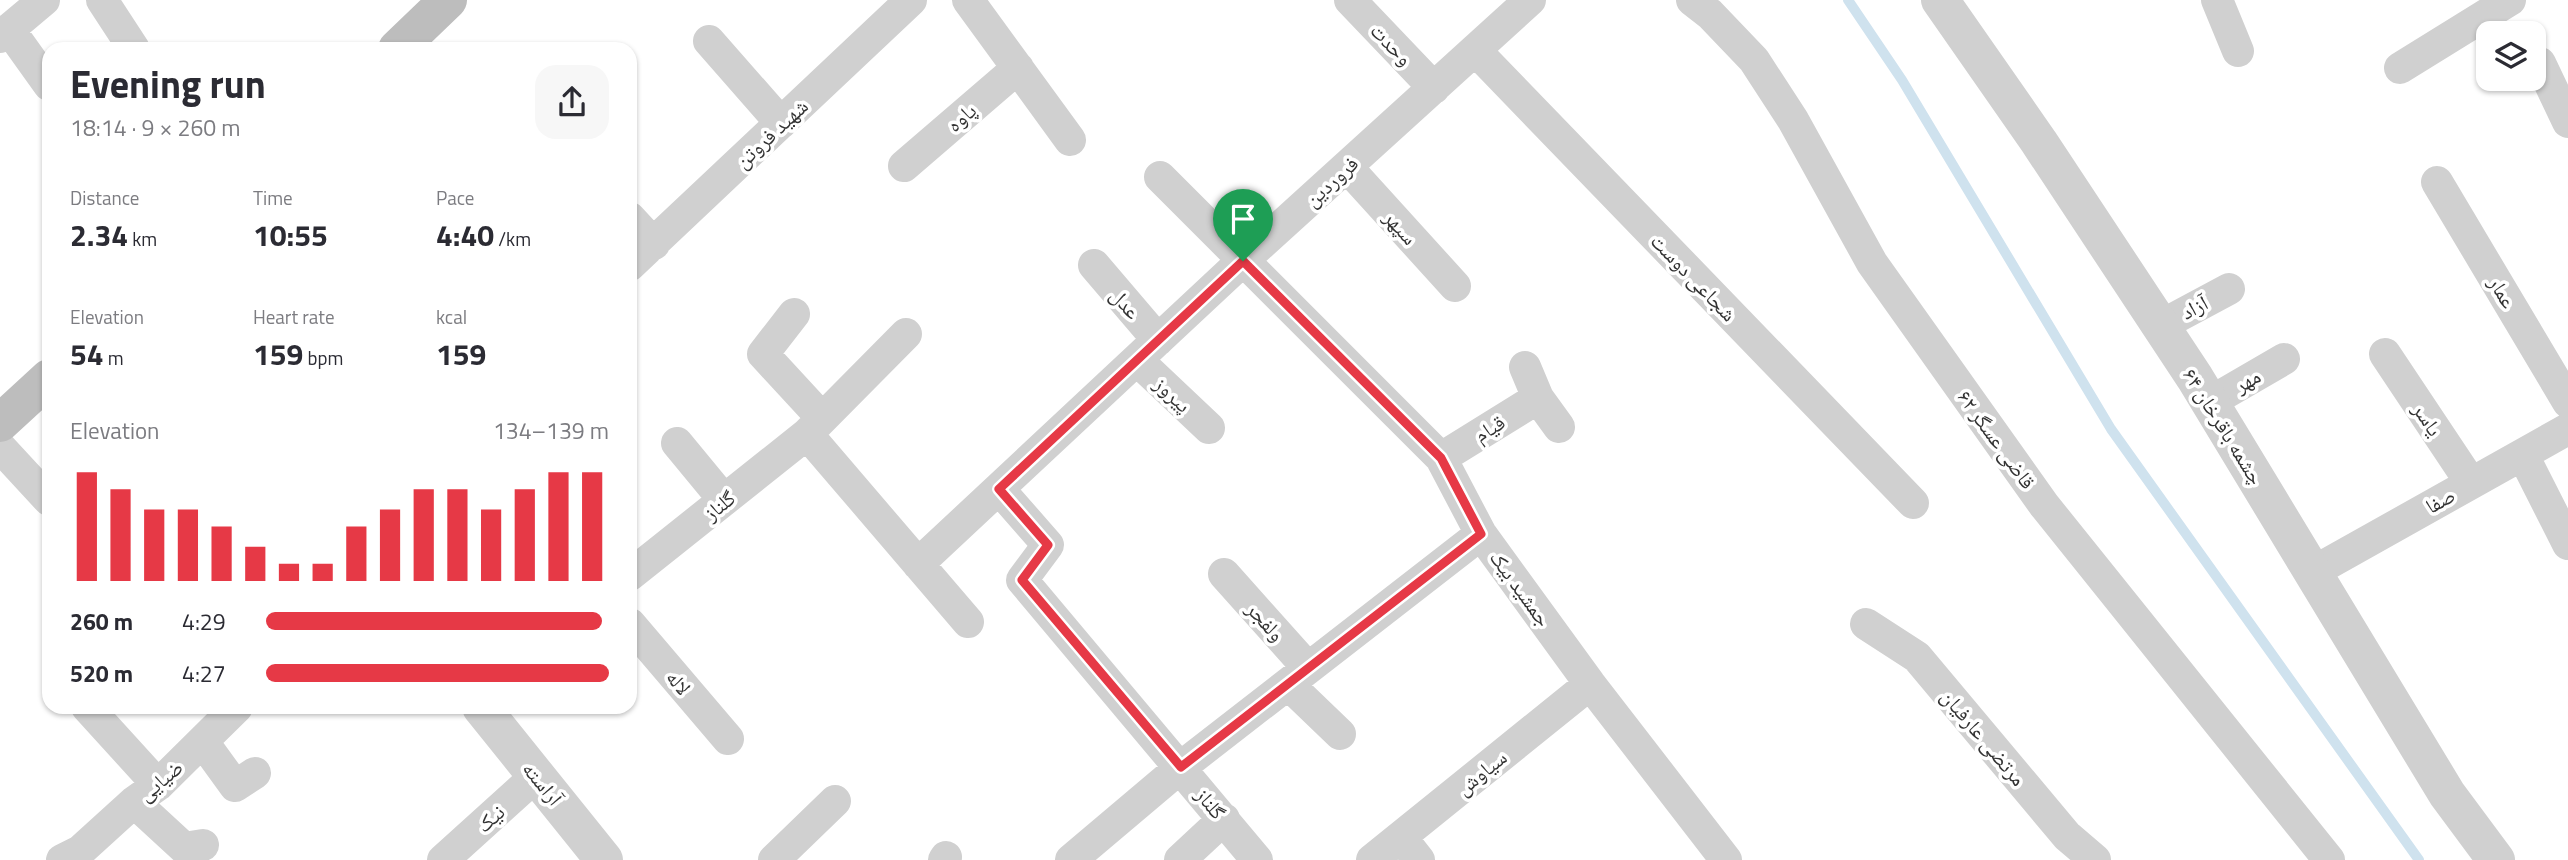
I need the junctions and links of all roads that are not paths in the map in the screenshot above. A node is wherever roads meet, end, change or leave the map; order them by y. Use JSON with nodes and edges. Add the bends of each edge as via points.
{"nodes":[{"id":1,"x":44,"y":0,"type":"edge"},
{"id":2,"x":102,"y":0,"type":"edge"},
{"id":3,"x":448,"y":0,"type":"edge"},
{"id":4,"x":911,"y":0,"type":"edge"},
{"id":5,"x":968,"y":0,"type":"edge"},
{"id":6,"x":1350,"y":0,"type":"edge"},
{"id":7,"x":1530,"y":0,"type":"edge"},
{"id":8,"x":1692,"y":0,"type":"edge"},
{"id":9,"x":1940,"y":0,"type":"edge"},
{"id":10,"x":2217,"y":0,"type":"edge"},
{"id":11,"x":2510,"y":0,"type":"edge"},
{"id":12,"x":4,"y":33,"type":"edge"},
{"id":13,"x":709,"y":41,"type":"dead end"},
{"id":14,"x":129,"y":42,"type":"edge"},
{"id":15,"x":404,"y":42,"type":"edge"},
{"id":16,"x":1476,"y":51,"type":"junction"},
{"id":17,"x":2238,"y":51,"type":"dead end"},
{"id":18,"x":1018,"y":68,"type":"junction"},
{"id":19,"x":2400,"y":68,"type":"dead end"},
{"id":20,"x":2546,"y":76,"type":"edge"},
{"id":21,"x":42,"y":77,"type":"edge"},
{"id":22,"x":1434,"y":88,"type":"junction"},
{"id":23,"x":2568,"y":122,"type":"edge"},
{"id":24,"x":781,"y":123,"type":"junction"},
{"id":25,"x":1070,"y":140,"type":"dead end"},
{"id":26,"x":904,"y":166,"type":"dead end"},
{"id":27,"x":1347,"y":167,"type":"junction"},
{"id":28,"x":1160,"y":177,"type":"dead end"},
{"id":29,"x":2437,"y":182,"type":"dead end"},
{"id":30,"x":637,"y":225,"type":"edge"},
{"id":31,"x":654,"y":243,"type":"junction"},
{"id":32,"x":637,"y":259,"type":"edge"},
{"id":33,"x":1243,"y":261,"type":"junction"},
{"id":34,"x":1094,"y":265,"type":"dead end"},
{"id":35,"x":1455,"y":286,"type":"dead end"},
{"id":36,"x":2228,"y":289,"type":"dead end"},
{"id":37,"x":794,"y":314,"type":"dead end"},
{"id":38,"x":2160,"y":326,"type":"junction"},
{"id":39,"x":906,"y":334,"type":"dead end"},
{"id":40,"x":1147,"y":350,"type":"junction"},
{"id":41,"x":2385,"y":354,"type":"dead end"},
{"id":42,"x":2284,"y":359,"type":"dead end"},
{"id":43,"x":1525,"y":368,"type":"dead end"},
{"id":44,"x":42,"y":384,"type":"edge"},
{"id":45,"x":1538,"y":398,"type":"junction"},
{"id":46,"x":2210,"y":402,"type":"junction"},
{"id":47,"x":2568,"y":402,"type":"edge"},
{"id":48,"x":0,"y":423,"type":"edge"},
{"id":49,"x":815,"y":426,"type":"junction"},
{"id":50,"x":1559,"y":427,"type":"dead end"},
{"id":51,"x":1209,"y":428,"type":"dead end"},
{"id":52,"x":2568,"y":429,"type":"edge"},
{"id":53,"x":677,"y":443,"type":"dead end"},
{"id":54,"x":0,"y":447,"type":"edge"},
{"id":55,"x":2523,"y":455,"type":"junction"},
{"id":56,"x":1441,"y":458,"type":"junction"},
{"id":57,"x":2471,"y":483,"type":"junction"},
{"id":58,"x":999,"y":489,"type":"junction"},
{"id":59,"x":42,"y":492,"type":"edge"},
{"id":60,"x":724,"y":500,"type":"junction"},
{"id":61,"x":1913,"y":503,"type":"dead end"},
{"id":62,"x":1481,"y":534,"type":"junction"},
{"id":63,"x":2568,"y":544,"type":"edge"},
{"id":64,"x":918,"y":564,"type":"junction"},
{"id":65,"x":637,"y":569,"type":"edge"},
{"id":66,"x":2313,"y":572,"type":"junction"},
{"id":67,"x":1224,"y":574,"type":"dead end"},
{"id":68,"x":968,"y":622,"type":"dead end"},
{"id":69,"x":1866,"y":624,"type":"dead end"},
{"id":70,"x":637,"y":632,"type":"edge"},
{"id":71,"x":1298,"y":676,"type":"junction"},
{"id":72,"x":1590,"y":684,"type":"junction"},
{"id":73,"x":92,"y":714,"type":"edge"},
{"id":74,"x":230,"y":714,"type":"edge"},
{"id":75,"x":487,"y":714,"type":"edge"},
{"id":76,"x":1340,"y":734,"type":"dead end"},
{"id":77,"x":728,"y":739,"type":"dead end"},
{"id":78,"x":203,"y":742,"type":"junction"},
{"id":79,"x":1181,"y":767,"type":"junction"},
{"id":80,"x":255,"y":773,"type":"dead end"},
{"id":81,"x":536,"y":776,"type":"junction"},
{"id":82,"x":146,"y":793,"type":"junction"},
{"id":83,"x":835,"y":801,"type":"dead end"},
{"id":84,"x":1224,"y":819,"type":"junction"},
{"id":85,"x":203,"y":845,"type":"dead end"},
{"id":86,"x":1410,"y":848,"type":"edge"},
{"id":87,"x":77,"y":857,"type":"edge"},
{"id":88,"x":443,"y":860,"type":"edge"},
{"id":89,"x":604,"y":860,"type":"edge"},
{"id":90,"x":774,"y":860,"type":"edge"},
{"id":91,"x":1071,"y":860,"type":"edge"},
{"id":92,"x":1180,"y":860,"type":"edge"},
{"id":93,"x":1257,"y":860,"type":"edge"},
{"id":94,"x":1372,"y":860,"type":"edge"},
{"id":95,"x":1726,"y":860,"type":"edge"},
{"id":96,"x":2095,"y":860,"type":"edge"},
{"id":97,"x":2329,"y":860,"type":"edge"},
{"id":98,"x":2496,"y":860,"type":"edge"}],
"edges":[{"from":1,"to":12,"type":"street"},
{"from":2,"to":14,"type":"street"},
{"from":3,"to":15,"type":"main road"},
{"from":4,"to":24,"type":"street","name":"شهید فروتن"},
{"from":5,"to":18,"type":"street"},
{"from":6,"to":22,"type":"street","name":"وحدت"},
{"from":7,"to":16,"type":"street","name":"فروردین"},
{"from":8,"to":97,"type":"street","name":"قاضی عسگر ۶۲","via":[[1754,60],[1793,120],[1872,263],[2044,505]]},
{"from":9,"to":38,"type":"street","name":"چشمه باقرخان ۶۴"},
{"from":10,"to":17,"type":"street"},
{"from":11,"to":19,"type":"street"},
{"from":12,"to":21,"type":"street"},
{"from":13,"to":24,"type":"street"},
{"from":16,"to":22,"type":"street","name":"فروردین"},
{"from":16,"to":61,"type":"street","name":"شجاعی دوست"},
{"from":18,"to":25,"type":"street"},
{"from":18,"to":26,"type":"street","name":"پاوه"},
{"from":20,"to":23,"type":"street"},
{"from":22,"to":27,"type":"street","name":"فروردین"},
{"from":24,"to":31,"type":"street","name":"شهید فروتن"},
{"from":27,"to":33,"type":"street","name":"فروردین"},
{"from":27,"to":35,"type":"street","name":"سپهر"},
{"from":28,"to":33,"type":"street","name":"جمشید بیک"},
{"from":29,"to":47,"type":"street","name":"عمار"},
{"from":30,"to":31,"type":"street"},
{"from":31,"to":32,"type":"street","name":"شهید فروتن"},
{"from":33,"to":40,"type":"street","name":"فروردین"},
{"from":33,"to":56,"type":"street","name":"جمشید بیک"},
{"from":34,"to":40,"type":"street","name":"عدل"},
{"from":36,"to":38,"type":"street","name":"آزاد"},
{"from":37,"to":49,"type":"street","via":[[763,354]]},
{"from":38,"to":46,"type":"street","name":"چشمه باقرخان ۶۴"},
{"from":39,"to":49,"type":"street","name":"گلناز"},
{"from":40,"to":51,"type":"street","name":"پیروز"},
{"from":40,"to":58,"type":"street","name":"فروردین"},
{"from":41,"to":57,"type":"street","name":"یاسر"},
{"from":42,"to":46,"type":"street","name":"مهر"},
{"from":43,"to":45,"type":"street"},
{"from":44,"to":48,"type":"main road"},
{"from":45,"to":50,"type":"street"},
{"from":45,"to":56,"type":"street","name":"قیام"},
{"from":46,"to":66,"type":"street","name":"چشمه باقرخان ۶۴"},
{"from":49,"to":60,"type":"street","name":"گلناز"},
{"from":49,"to":64,"type":"street"},
{"from":52,"to":55,"type":"street","name":"صفا"},
{"from":53,"to":60,"type":"street"},
{"from":54,"to":59,"type":"street"},
{"from":55,"to":57,"type":"street","name":"صفا"},
{"from":55,"to":63,"type":"street"},
{"from":56,"to":62,"type":"street","name":"جمشید بیک"},
{"from":57,"to":66,"type":"street","name":"صفا"},
{"from":58,"to":64,"type":"street","name":"فروردین"},
{"from":58,"to":79,"type":"street","name":"گلناز","via":[[1048,545],[1022,580]]},
{"from":60,"to":65,"type":"street","name":"گلناز"},
{"from":62,"to":71,"type":"street"},
{"from":62,"to":72,"type":"street","name":"جمشید بیک"},
{"from":64,"to":68,"type":"street"},
{"from":66,"to":98,"type":"street","name":"چشمه باقرخان ۶۴","via":[[2447,794]]},
{"from":67,"to":71,"type":"street","name":"ولفجر"},
{"from":69,"to":96,"type":"street","name":"مرتضی عارفیان","via":[[1917,657],[2067,836]]},
{"from":70,"to":77,"type":"street","name":"لاله"},
{"from":71,"to":76,"type":"street","name":"ولفجر"},
{"from":71,"to":79,"type":"street"},
{"from":72,"to":86,"type":"street","name":"سیاوش"},
{"from":72,"to":95,"type":"street","name":"جمشید بیک"},
{"from":73,"to":82,"type":"street"},
{"from":74,"to":78,"type":"street","name":"ضیایی"},
{"from":75,"to":81,"type":"street","name":"آراسته"},
{"from":78,"to":80,"type":"street","via":[[235,786]]},
{"from":78,"to":82,"type":"street","name":"ضیایی"},
{"from":79,"to":84,"type":"street","name":"گلناز"},
{"from":79,"to":91,"type":"street"},
{"from":81,"to":88,"type":"street","name":"نیک"},
{"from":81,"to":89,"type":"street","name":"آراسته"},
{"from":82,"to":85,"type":"street","via":[[184,848]]},
{"from":82,"to":87,"type":"street","name":"ضیایی"},
{"from":83,"to":90,"type":"street"},
{"from":84,"to":92,"type":"street"},
{"from":84,"to":93,"type":"street","name":"گلناز"},
{"from":86,"to":94,"type":"street","name":"سیاوش"}]}
